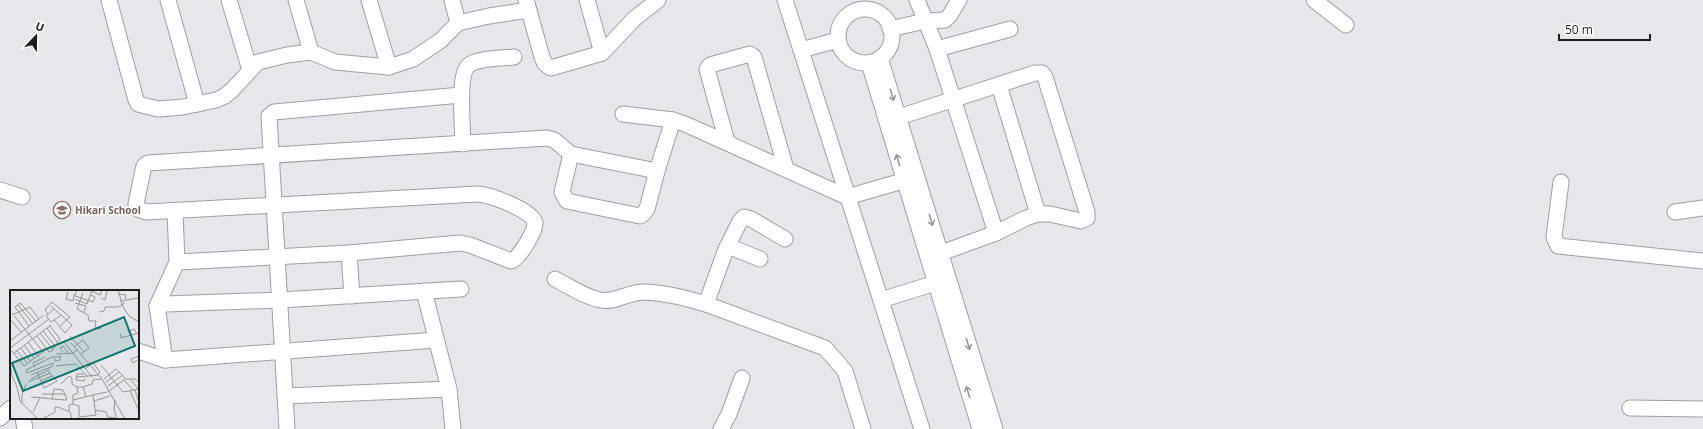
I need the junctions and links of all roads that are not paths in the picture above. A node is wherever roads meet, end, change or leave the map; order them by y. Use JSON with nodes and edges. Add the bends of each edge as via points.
{"nodes":[{"id":1,"x":109,"y":0,"type":"edge"},
{"id":2,"x":168,"y":0,"type":"edge"},
{"id":3,"x":228,"y":0,"type":"edge"},
{"id":4,"x":296,"y":0,"type":"edge"},
{"id":5,"x":369,"y":0,"type":"edge"},
{"id":6,"x":452,"y":0,"type":"edge"},
{"id":7,"x":587,"y":0,"type":"edge"},
{"id":8,"x":785,"y":0,"type":"edge"},
{"id":9,"x":917,"y":0,"type":"edge"},
{"id":10,"x":959,"y":0,"type":"edge"},
{"id":11,"x":1314,"y":0,"type":"edge"},
{"id":12,"x":653,"y":2,"type":"edge"},
{"id":13,"x":527,"y":5,"type":"edge"},
{"id":14,"x":864,"y":5,"type":"edge"},
{"id":15,"x":925,"y":21,"type":"junction"},
{"id":16,"x":458,"y":23,"type":"junction"},
{"id":17,"x":1346,"y":25,"type":"dead end"},
{"id":18,"x":890,"y":29,"type":"junction"},
{"id":19,"x":1010,"y":29,"type":"dead end"},
{"id":20,"x":838,"y":40,"type":"junction"},
{"id":21,"x":936,"y":49,"type":"junction"},
{"id":22,"x":801,"y":50,"type":"junction"},
{"id":23,"x":311,"y":52,"type":"junction"},
{"id":24,"x":602,"y":53,"type":"junction"},
{"id":25,"x":514,"y":56,"type":"dead end"},
{"id":26,"x":875,"y":60,"type":"junction"},
{"id":27,"x":389,"y":67,"type":"junction"},
{"id":28,"x":250,"y":70,"type":"junction"},
{"id":29,"x":998,"y":85,"type":"junction"},
{"id":30,"x":461,"y":95,"type":"junction"},
{"id":31,"x":952,"y":100,"type":"junction"},
{"id":32,"x":197,"y":104,"type":"junction"},
{"id":33,"x":622,"y":114,"type":"dead end"},
{"id":34,"x":899,"y":117,"type":"junction"},
{"id":35,"x":673,"y":120,"type":"junction"},
{"id":36,"x":727,"y":142,"type":"junction"},
{"id":37,"x":464,"y":144,"type":"junction"},
{"id":38,"x":571,"y":154,"type":"junction"},
{"id":39,"x":271,"y":155,"type":"junction"},
{"id":40,"x":786,"y":169,"type":"junction"},
{"id":41,"x":656,"y":171,"type":"junction"},
{"id":42,"x":911,"y":178,"type":"junction"},
{"id":43,"x":1561,"y":182,"type":"dead end"},
{"id":44,"x":0,"y":190,"type":"edge"},
{"id":45,"x":22,"y":197,"type":"dead end"},
{"id":46,"x":847,"y":197,"type":"junction"},
{"id":47,"x":275,"y":206,"type":"junction"},
{"id":48,"x":1703,"y":208,"type":"edge"},
{"id":49,"x":175,"y":211,"type":"junction"},
{"id":50,"x":1675,"y":212,"type":"dead end"},
{"id":51,"x":1038,"y":214,"type":"junction"},
{"id":52,"x":996,"y":233,"type":"junction"},
{"id":53,"x":785,"y":239,"type":"dead end"},
{"id":54,"x":728,"y":246,"type":"junction"},
{"id":55,"x":349,"y":253,"type":"junction"},
{"id":56,"x":941,"y":253,"type":"junction"},
{"id":57,"x":277,"y":256,"type":"junction"},
{"id":58,"x":760,"y":259,"type":"dead end"},
{"id":59,"x":1703,"y":261,"type":"edge"},
{"id":60,"x":177,"y":262,"type":"junction"},
{"id":61,"x":555,"y":279,"type":"dead end"},
{"id":62,"x":942,"y":281,"type":"junction"},
{"id":63,"x":461,"y":289,"type":"dead end"},
{"id":64,"x":424,"y":291,"type":"junction"},
{"id":65,"x":352,"y":296,"type":"junction"},
{"id":66,"x":280,"y":300,"type":"junction"},
{"id":67,"x":881,"y":300,"type":"junction"},
{"id":68,"x":706,"y":304,"type":"junction"},
{"id":69,"x":157,"y":306,"type":"junction"},
{"id":70,"x":436,"y":340,"type":"junction"},
{"id":71,"x":139,"y":351,"type":"edge"},
{"id":72,"x":283,"y":352,"type":"junction"},
{"id":73,"x":165,"y":360,"type":"junction"},
{"id":74,"x":742,"y":378,"type":"dead end"},
{"id":75,"x":449,"y":389,"type":"junction"},
{"id":76,"x":285,"y":396,"type":"junction"},
{"id":77,"x":1630,"y":408,"type":"dead end"},
{"id":78,"x":10,"y":409,"type":"edge"},
{"id":79,"x":1703,"y":409,"type":"edge"},
{"id":80,"x":0,"y":418,"type":"edge"},
{"id":81,"x":23,"y":419,"type":"edge"},
{"id":82,"x":26,"y":429,"type":"edge"},
{"id":83,"x":287,"y":429,"type":"edge"},
{"id":84,"x":453,"y":429,"type":"edge"},
{"id":85,"x":720,"y":429,"type":"edge"},
{"id":86,"x":863,"y":429,"type":"edge"},
{"id":87,"x":922,"y":429,"type":"edge"},
{"id":88,"x":980,"y":429,"type":"edge"},
{"id":89,"x":995,"y":429,"type":"edge"}],
"edges":[{"from":1,"to":32,"type":"street","via":[[138,104],[158,109]]},
{"from":2,"to":32,"type":"street"},
{"from":3,"to":28,"type":"street"},
{"from":4,"to":23,"type":"street"},
{"from":5,"to":27,"type":"street"},
{"from":6,"to":16,"type":"street"},
{"from":7,"to":24,"type":"street"},
{"from":8,"to":22,"type":"street"},
{"from":9,"to":15,"type":"street"},
{"from":10,"to":15,"type":"street","via":[[945,20]]},
{"from":11,"to":17,"type":"street"},
{"from":12,"to":24,"type":"street"},
{"from":13,"to":16,"type":"street"},
{"from":13,"to":24,"type":"street","via":[[542,57],[548,67]]},
{"from":14,"to":18,"type":"street","via":[[883,16]]},
{"from":14,"to":20,"type":"street","via":[[841,22]]},
{"from":15,"to":18,"type":"street"},
{"from":15,"to":21,"type":"street"},
{"from":16,"to":27,"type":"street","via":[[440,41],[413,58]]},
{"from":18,"to":26,"type":"street","via":[[892,38],[888,49]]},
{"from":19,"to":21,"type":"street"},
{"from":20,"to":22,"type":"street"},
{"from":20,"to":26,"type":"street","via":[[846,56],[857,62]]},
{"from":21,"to":31,"type":"street"},
{"from":22,"to":46,"type":"street"},
{"from":23,"to":27,"type":"street","via":[[334,62]]},
{"from":23,"to":28,"type":"street","via":[[267,59],[258,62]]},
{"from":25,"to":30,"type":"street","via":[[469,65],[464,70]]},
{"from":26,"to":34,"type":"street","one_way":true},
{"from":42,"to":26,"type":"street","one_way":true},
{"from":28,"to":32,"type":"street","via":[[225,96]]},
{"from":29,"to":31,"type":"street"},
{"from":29,"to":51,"type":"street"},
{"from":29,"to":51,"type":"street","via":[[1035,73],[1042,73],[1046,77],[1088,216],[1081,221]]},
{"from":30,"to":37,"type":"street"},
{"from":30,"to":39,"type":"street","via":[[272,113],[268,119]]},
{"from":31,"to":34,"type":"street"},
{"from":31,"to":52,"type":"street"},
{"from":33,"to":35,"type":"street"},
{"from":34,"to":42,"type":"street"},
{"from":35,"to":36,"type":"street"},
{"from":35,"to":41,"type":"street"},
{"from":36,"to":40,"type":"street"},
{"from":36,"to":40,"type":"street","via":[[707,68],[750,54],[754,57]]},
{"from":37,"to":38,"type":"street","via":[[547,138],[554,140]]},
{"from":37,"to":39,"type":"street"},
{"from":38,"to":41,"type":"street"},
{"from":38,"to":41,"type":"street","via":[[562,192],[567,200],[636,216],[643,214],[647,209]]},
{"from":39,"to":47,"type":"street"},
{"from":39,"to":49,"type":"street","via":[[146,164],[136,207],[146,212]]},
{"from":40,"to":46,"type":"street"},
{"from":42,"to":46,"type":"street"},
{"from":42,"to":56,"type":"street","one_way":true},
{"from":42,"to":62,"type":"street"},
{"from":43,"to":59,"type":"street","via":[[1554,237],[1558,246]]},
{"from":44,"to":45,"type":"street"},
{"from":46,"to":67,"type":"street"},
{"from":47,"to":49,"type":"street"},
{"from":47,"to":55,"type":"street","via":[[478,194],[500,199],[512,205],[528,215],[535,224],[525,246],[515,259],[510,261],[460,243]]},
{"from":47,"to":57,"type":"street"},
{"from":48,"to":50,"type":"street"},
{"from":49,"to":60,"type":"street"},
{"from":51,"to":52,"type":"street"},
{"from":52,"to":56,"type":"street"},
{"from":53,"to":54,"type":"street","via":[[744,217]]},
{"from":54,"to":58,"type":"street"},
{"from":54,"to":68,"type":"street"},
{"from":55,"to":57,"type":"street"},
{"from":55,"to":65,"type":"street"},
{"from":56,"to":62,"type":"street"},
{"from":57,"to":60,"type":"street"},
{"from":57,"to":66,"type":"street"},
{"from":60,"to":69,"type":"street"},
{"from":61,"to":68,"type":"street","via":[[599,300],[608,301],[642,292]]},
{"from":62,"to":67,"type":"street"},
{"from":88,"to":62,"type":"street","one_way":true},
{"from":62,"to":89,"type":"street","one_way":true},
{"from":63,"to":64,"type":"street"},
{"from":64,"to":65,"type":"street"},
{"from":64,"to":70,"type":"street"},
{"from":65,"to":66,"type":"street"},
{"from":66,"to":69,"type":"street"},
{"from":66,"to":72,"type":"street"},
{"from":67,"to":87,"type":"street"},
{"from":68,"to":86,"type":"street","via":[[825,348],[845,371]]},
{"from":69,"to":73,"type":"street"},
{"from":70,"to":72,"type":"street"},
{"from":70,"to":75,"type":"street"},
{"from":71,"to":73,"type":"street"},
{"from":72,"to":73,"type":"street"},
{"from":72,"to":76,"type":"street"},
{"from":74,"to":85,"type":"street","via":[[729,414]]},
{"from":75,"to":76,"type":"street"},
{"from":75,"to":84,"type":"street"},
{"from":76,"to":83,"type":"street"},
{"from":77,"to":79,"type":"street"},
{"from":78,"to":80,"type":"street"},
{"from":81,"to":82,"type":"street"}]}
